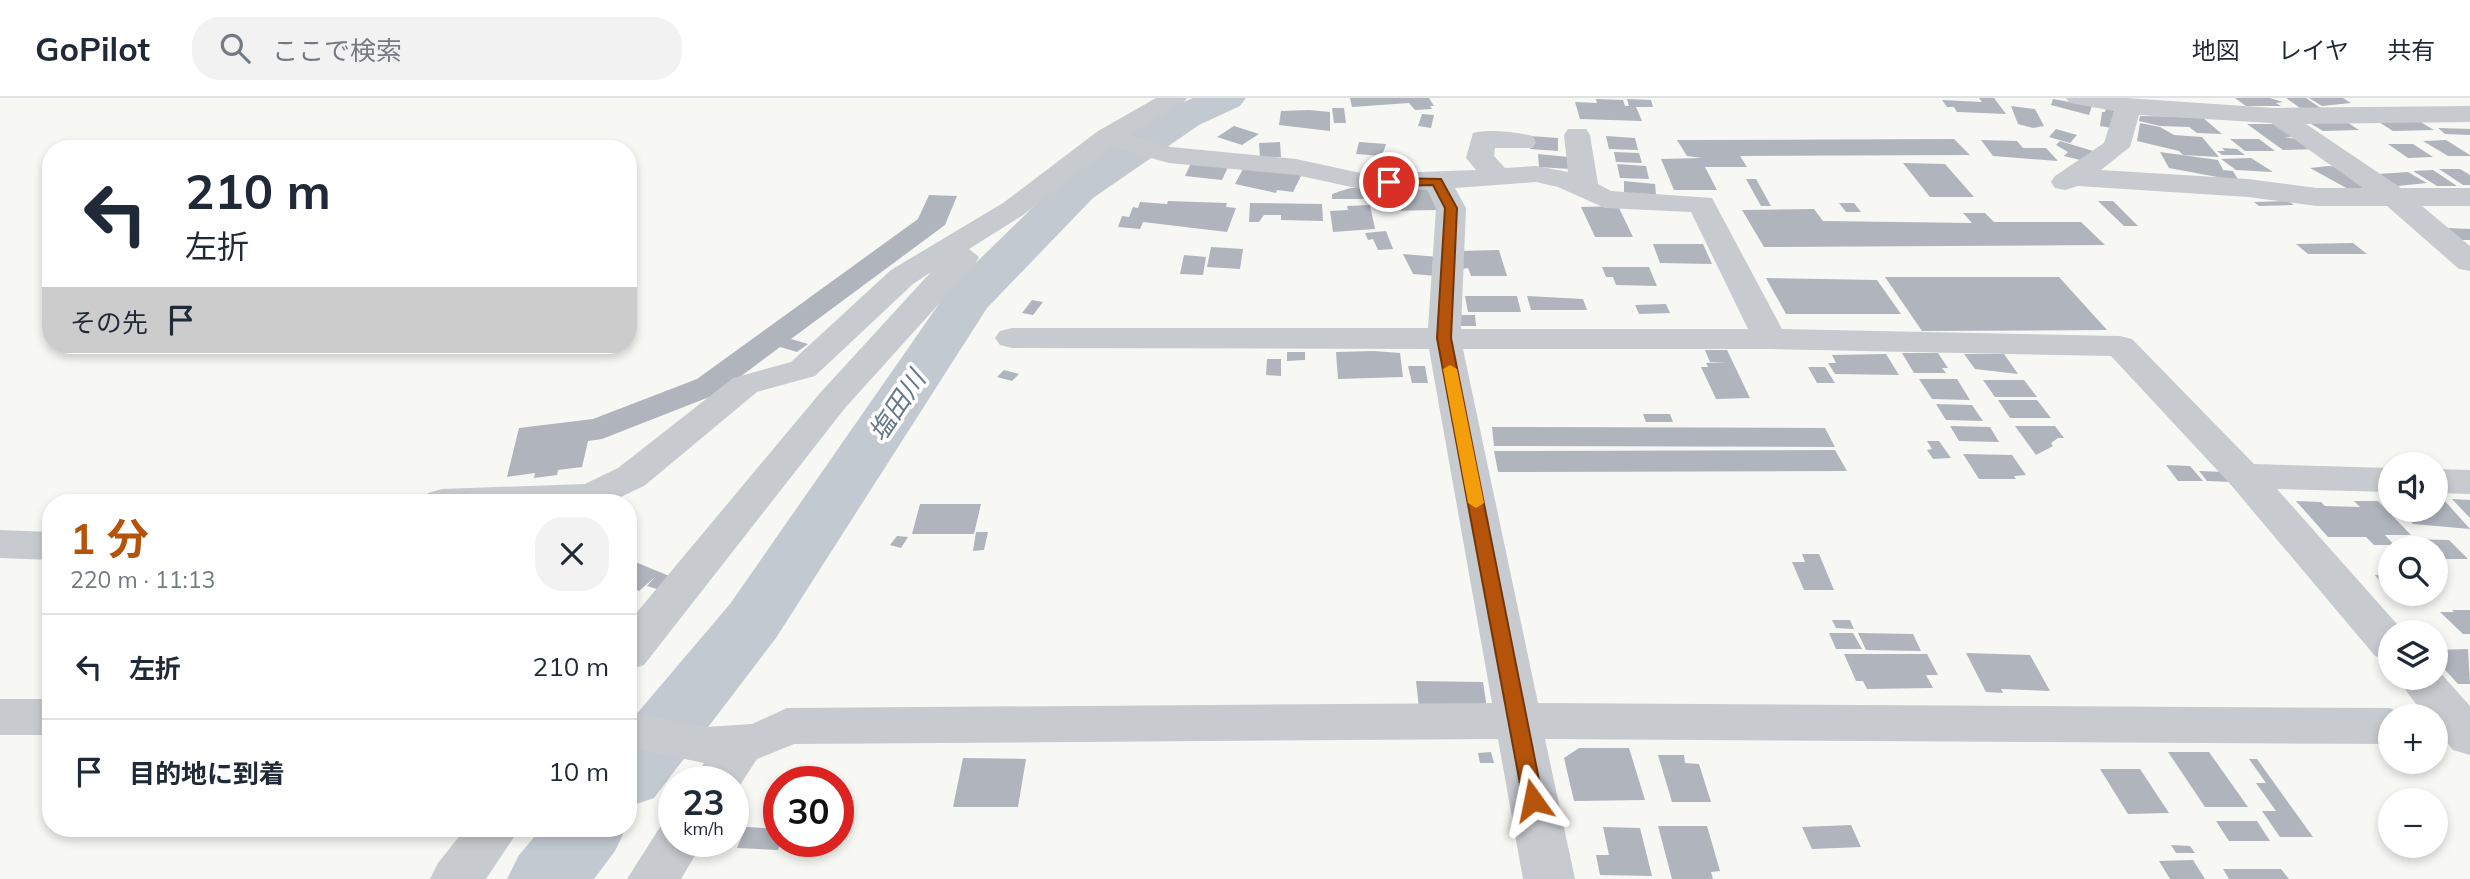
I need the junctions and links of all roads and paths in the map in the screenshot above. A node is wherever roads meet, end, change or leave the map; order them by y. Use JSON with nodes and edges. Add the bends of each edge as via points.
{"nodes":[{"id":1,"x":2079,"y":98,"type":"edge"},
{"id":2,"x":2223,"y":98,"type":"edge"},
{"id":3,"x":1160,"y":101,"type":"edge"},
{"id":4,"x":2128,"y":107,"type":"junction"},
{"id":5,"x":2470,"y":114,"type":"edge"},
{"id":6,"x":2248,"y":115,"type":"junction"},
{"id":7,"x":2276,"y":115,"type":"junction"},
{"id":8,"x":1577,"y":135,"type":"dead end"},
{"id":9,"x":1112,"y":138,"type":"junction"},
{"id":10,"x":1523,"y":142,"type":"dead end"},
{"id":11,"x":1499,"y":177,"type":"junction"},
{"id":12,"x":1437,"y":181,"type":"junction"},
{"id":13,"x":1584,"y":188,"type":"junction"},
{"id":14,"x":2470,"y":197,"type":"edge"},
{"id":15,"x":2397,"y":199,"type":"junction"},
{"id":16,"x":1013,"y":209,"type":"junction"},
{"id":17,"x":2470,"y":262,"type":"edge"},
{"id":18,"x":1012,"y":338,"type":"dead end"},
{"id":19,"x":1444,"y":338,"type":"junction"},
{"id":20,"x":1770,"y":339,"type":"junction"},
{"id":21,"x":2244,"y":476,"type":"junction"},
{"id":22,"x":2378,"y":480,"type":"edge"},
{"id":23,"x":2448,"y":481,"type":"edge"},
{"id":24,"x":2470,"y":482,"type":"edge"},
{"id":25,"x":595,"y":494,"type":"edge"},
{"id":26,"x":0,"y":544,"type":"edge"},
{"id":27,"x":42,"y":546,"type":"edge"},
{"id":28,"x":2378,"y":631,"type":"edge"},
{"id":29,"x":637,"y":643,"type":"edge"},
{"id":30,"x":2427,"y":690,"type":"edge"},
{"id":31,"x":0,"y":717,"type":"edge"},
{"id":32,"x":42,"y":717,"type":"edge"},
{"id":33,"x":1517,"y":721,"type":"junction"},
{"id":34,"x":2378,"y":726,"type":"edge"},
{"id":35,"x":2456,"y":730,"type":"edge"},
{"id":36,"x":637,"y":732,"type":"edge"},
{"id":37,"x":722,"y":757,"type":"edge"},
{"id":38,"x":488,"y":837,"type":"edge"},
{"id":39,"x":668,"y":857,"type":"edge"},
{"id":40,"x":456,"y":879,"type":"edge"},
{"id":41,"x":653,"y":879,"type":"edge"},
{"id":42,"x":1549,"y":879,"type":"edge"}],
"edges":[{"from":1,"to":4,"type":"street"},
{"from":2,"to":6,"type":"street"},
{"from":3,"to":9,"type":"street"},
{"from":4,"to":6,"type":"street"},
{"from":4,"to":15,"type":"street","via":[[2116,147],[2066,182]]},
{"from":5,"to":7,"type":"street"},
{"from":6,"to":7,"type":"street"},
{"from":7,"to":15,"type":"street"},
{"from":8,"to":13,"type":"street"},
{"from":9,"to":12,"type":"street","via":[[1169,155],[1296,167],[1365,182]]},
{"from":9,"to":16,"type":"street"},
{"from":10,"to":11,"type":"street","via":[[1482,139],[1480,158]]},
{"from":11,"to":12,"type":"street"},
{"from":11,"to":13,"type":"street","via":[[1536,174]]},
{"from":12,"to":19,"type":"street","via":[[1451,208]]},
{"from":13,"to":20,"type":"street","via":[[1605,199],[1702,204]]},
{"from":14,"to":15,"type":"street"},
{"from":15,"to":17,"type":"street"},
{"from":16,"to":25,"type":"street","via":[[902,277],[803,369],[745,385],[631,477]]},
{"from":16,"to":29,"type":"street","via":[[896,325],[824,408]]},
{"from":18,"to":19,"type":"street"},
{"from":19,"to":20,"type":"street"},
{"from":19,"to":33,"type":"street"},
{"from":20,"to":21,"type":"street","via":[[2120,346]]},
{"from":21,"to":22,"type":"street"},
{"from":21,"to":28,"type":"street"},
{"from":23,"to":24,"type":"street"},
{"from":26,"to":27,"type":"street"},
{"from":30,"to":35,"type":"street"},
{"from":31,"to":32,"type":"street"},
{"from":33,"to":34,"type":"street"},
{"from":33,"to":37,"type":"street","via":[[787,726]]},
{"from":33,"to":42,"type":"street"},
{"from":36,"to":37,"type":"street"},
{"from":38,"to":40,"type":"street"},
{"from":39,"to":41,"type":"street"}]}
